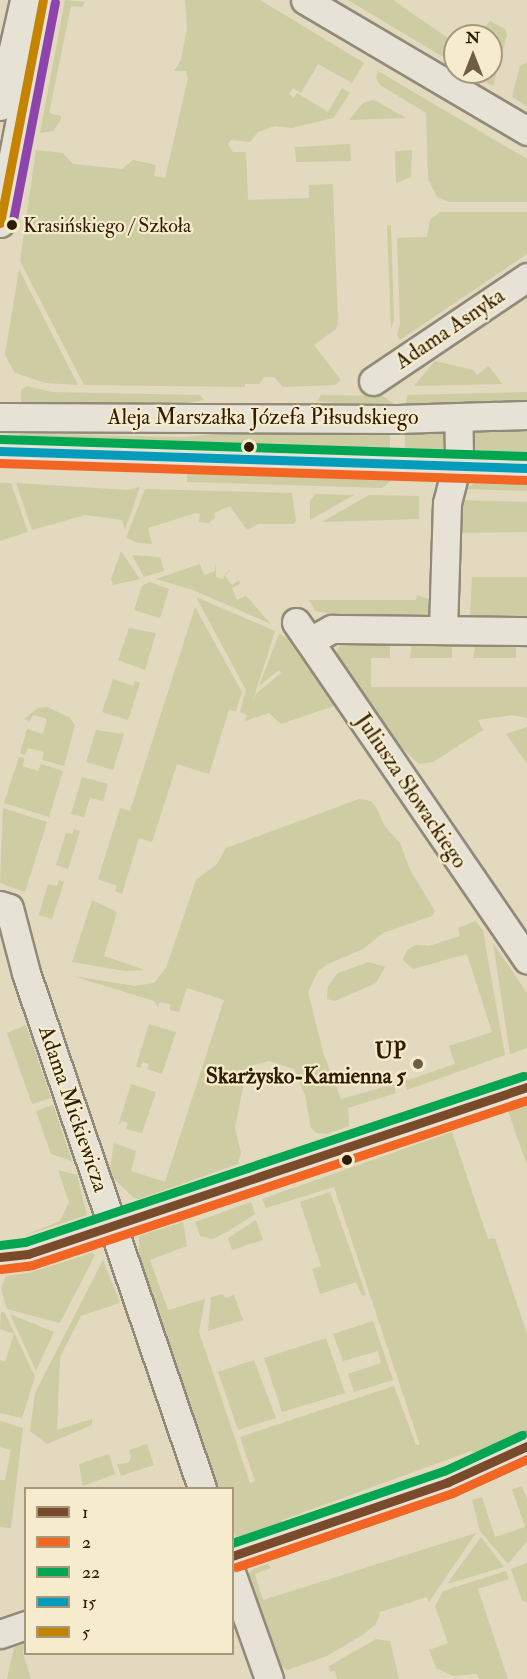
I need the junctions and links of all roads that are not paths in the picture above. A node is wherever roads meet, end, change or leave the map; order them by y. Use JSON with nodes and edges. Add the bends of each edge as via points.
{"nodes":[{"id":1,"x":24,"y":0,"type":"edge"},
{"id":2,"x":43,"y":0,"type":"edge"},
{"id":3,"x":305,"y":0,"type":"edge"},
{"id":4,"x":0,"y":106,"type":"edge"},
{"id":5,"x":527,"y":131,"type":"edge"},
{"id":6,"x":0,"y":223,"type":"edge"},
{"id":7,"x":527,"y":278,"type":"edge"},
{"id":8,"x":373,"y":381,"type":"dead end"},
{"id":9,"x":0,"y":401,"type":"edge"},
{"id":10,"x":527,"y":415,"type":"edge"},
{"id":11,"x":0,"y":417,"type":"edge"},
{"id":12,"x":458,"y":417,"type":"junction"},
{"id":13,"x":38,"y":418,"type":"junction"},
{"id":14,"x":0,"y":451,"type":"edge"},
{"id":15,"x":453,"y":467,"type":"junction"},
{"id":16,"x":527,"y":468,"type":"edge"},
{"id":17,"x":443,"y":630,"type":"junction"},
{"id":18,"x":527,"y":631,"type":"edge"},
{"id":19,"x":0,"y":905,"type":"edge"},
{"id":20,"x":527,"y":959,"type":"edge"},
{"id":21,"x":527,"y":1087,"type":"edge"},
{"id":22,"x":114,"y":1224,"type":"junction"},
{"id":23,"x":0,"y":1257,"type":"edge"},
{"id":24,"x":527,"y":1446,"type":"edge"},
{"id":25,"x":202,"y":1487,"type":"edge"},
{"id":26,"x":234,"y":1555,"type":"edge"},
{"id":27,"x":234,"y":1581,"type":"edge"},
{"id":28,"x":24,"y":1626,"type":"edge"},
{"id":29,"x":0,"y":1634,"type":"edge"},
{"id":30,"x":268,"y":1679,"type":"edge"}],
"edges":[{"from":1,"to":4,"type":"street"},
{"from":2,"to":6,"type":"street"},
{"from":3,"to":5,"type":"street"},
{"from":7,"to":8,"type":"street","name":"Adama Asnyka"},
{"from":9,"to":13,"type":"street"},
{"from":10,"to":12,"type":"street","name":"Aleja Marszałka Józefa Piłsudskiego"},
{"from":11,"to":13,"type":"street","name":"Aleja Marszałka Józefa Piłsudskiego"},
{"from":12,"to":13,"type":"street","name":"Aleja Marszałka Józefa Piłsudskiego"},
{"from":12,"to":15,"type":"street","via":[[459,456]]},
{"from":14,"to":15,"type":"street","name":"Aleja Marszałka Józefa Piłsudskiego"},
{"from":15,"to":16,"type":"street","name":"Aleja Marszałka Józefa Piłsudskiego"},
{"from":15,"to":17,"type":"street","via":[[446,524]]},
{"from":17,"to":18,"type":"street"},
{"from":17,"to":20,"type":"street","name":"Juliusza Słowackiego","via":[[303,631]]},
{"from":19,"to":22,"type":"street","name":"Adama Mickiewicza","via":[[9,908],[26,973]]},
{"from":21,"to":22,"type":"street"},
{"from":22,"to":23,"type":"street","via":[[28,1254]]},
{"from":22,"to":25,"type":"street","name":"Adama Mickiewicza"},
{"from":24,"to":26,"type":"street","via":[[448,1482]]},
{"from":27,"to":30,"type":"street"},
{"from":28,"to":29,"type":"street"}]}
